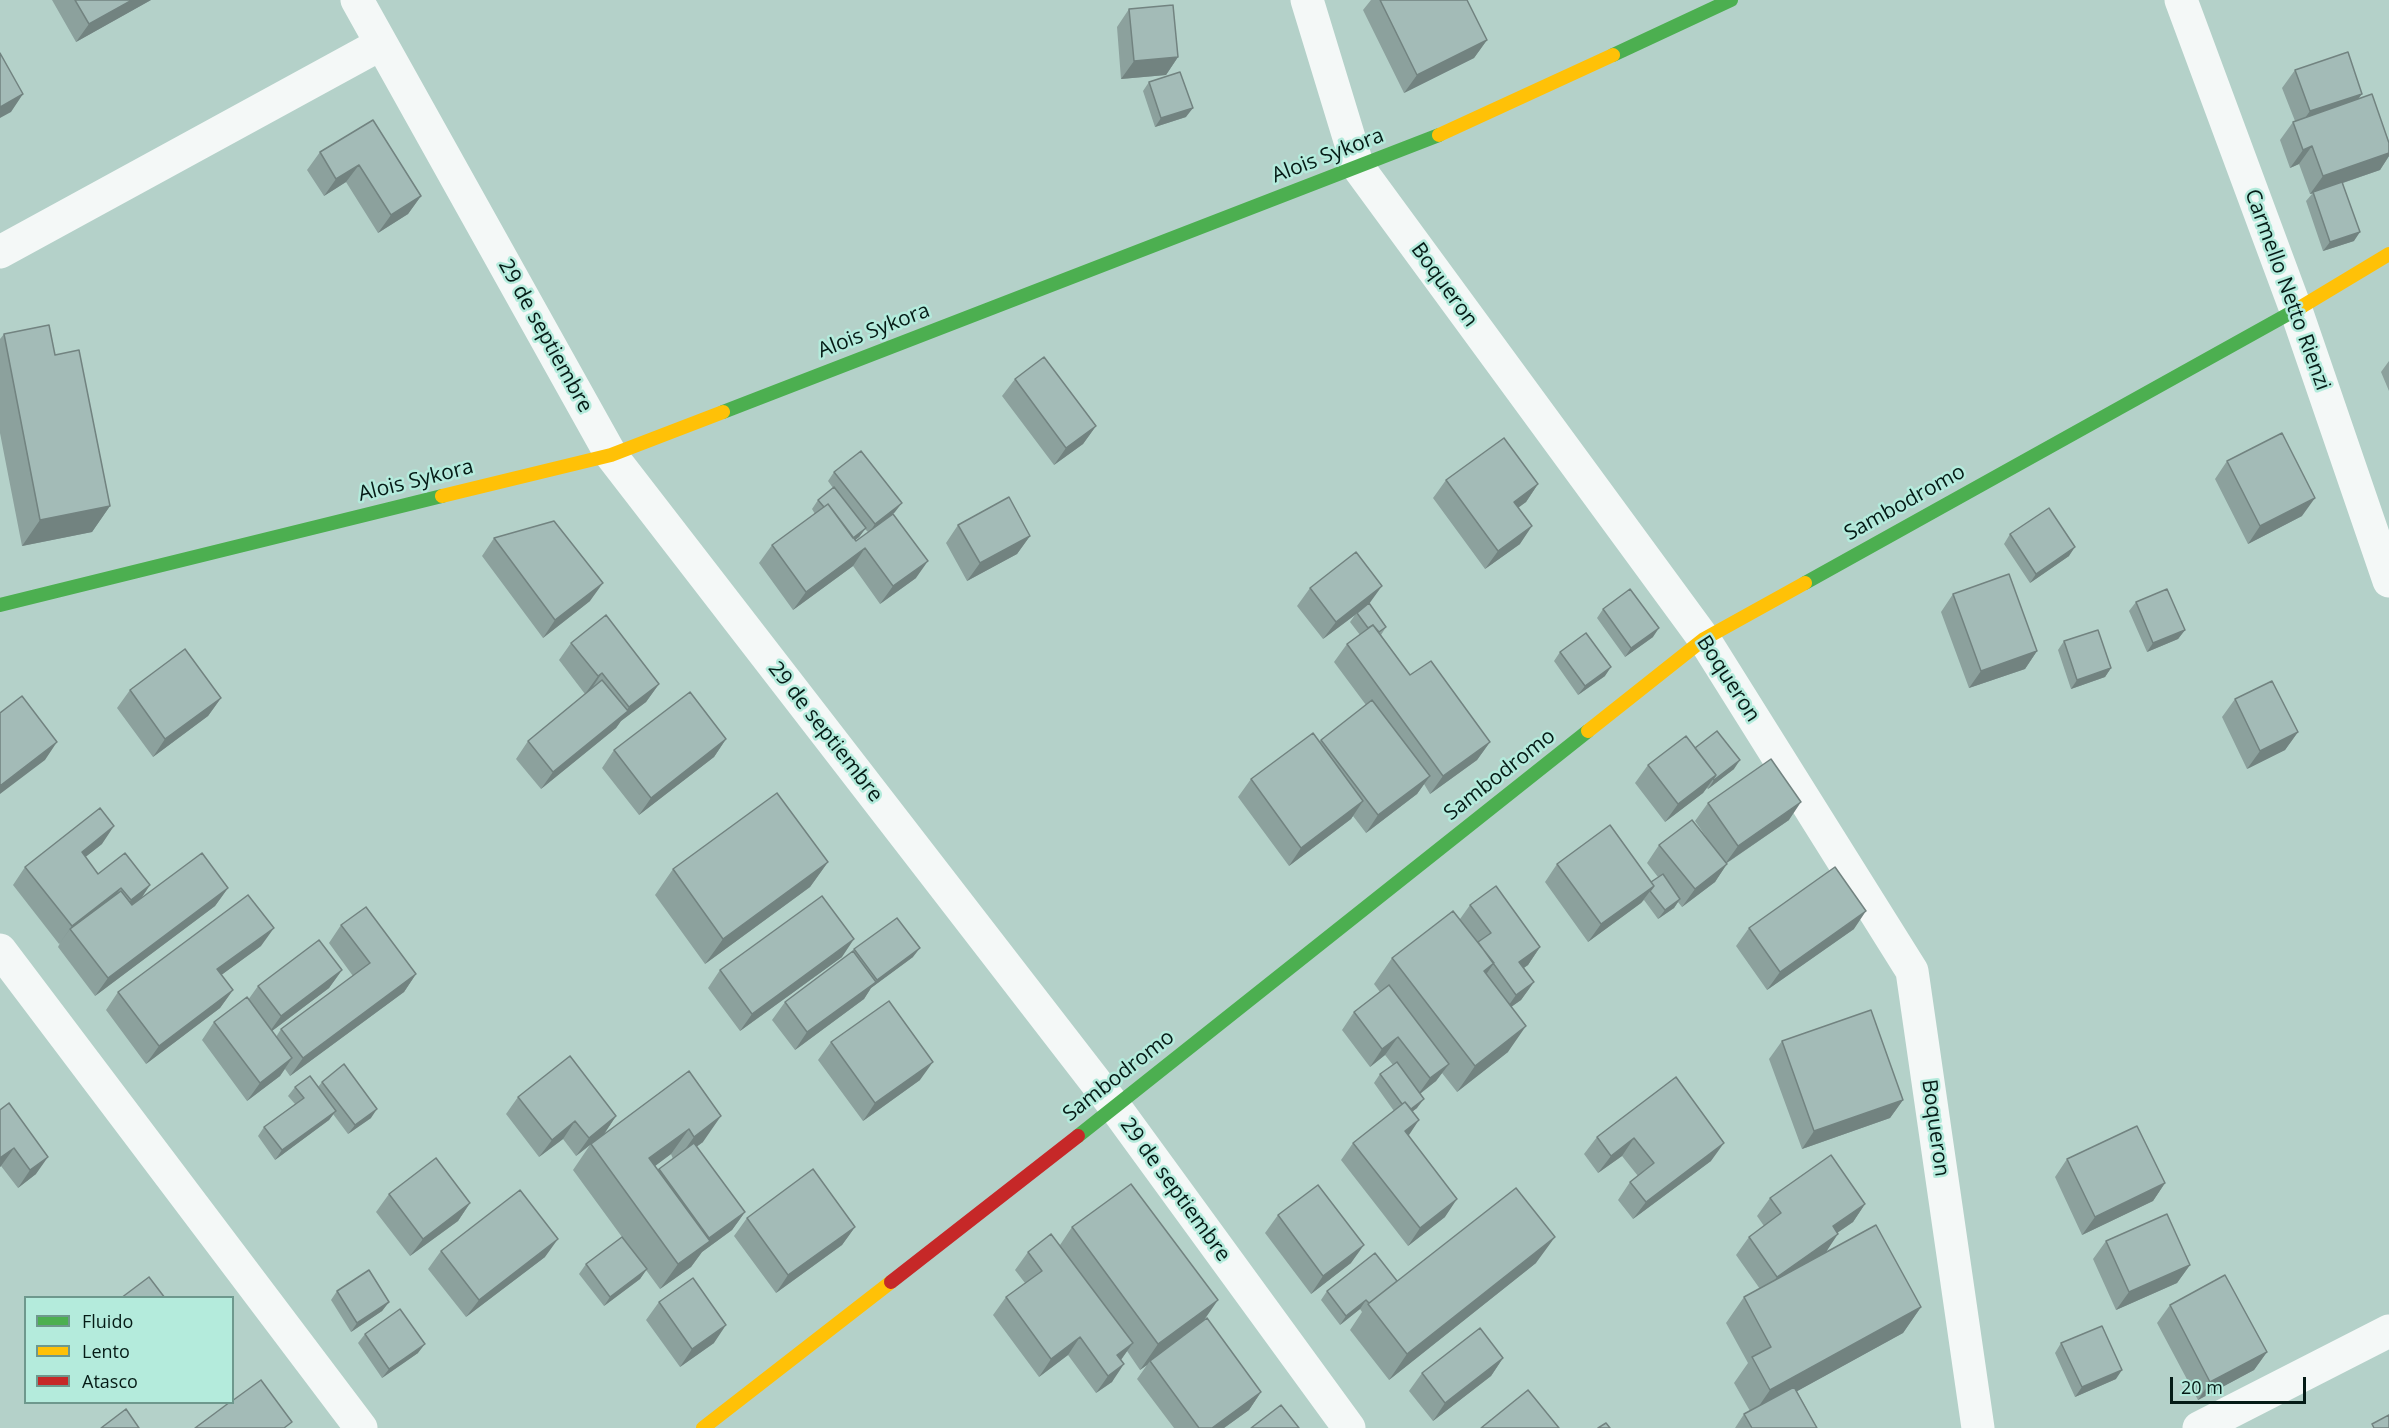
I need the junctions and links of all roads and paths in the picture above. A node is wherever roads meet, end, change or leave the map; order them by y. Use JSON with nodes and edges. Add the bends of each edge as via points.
{"nodes":[{"id":1,"x":357,"y":0,"type":"edge"},
{"id":2,"x":1307,"y":0,"type":"edge"},
{"id":3,"x":1731,"y":0,"type":"edge"},
{"id":4,"x":2181,"y":0,"type":"edge"},
{"id":5,"x":381,"y":44,"type":"junction"},
{"id":6,"x":1358,"y":167,"type":"junction"},
{"id":7,"x":0,"y":252,"type":"edge"},
{"id":8,"x":2389,"y":254,"type":"edge"},
{"id":9,"x":2296,"y":310,"type":"junction"},
{"id":10,"x":611,"y":455,"type":"junction"},
{"id":11,"x":2389,"y":581,"type":"edge"},
{"id":12,"x":0,"y":605,"type":"edge"},
{"id":13,"x":1704,"y":639,"type":"junction"},
{"id":14,"x":0,"y":950,"type":"edge"},
{"id":15,"x":1114,"y":1107,"type":"junction"},
{"id":16,"x":2389,"y":1331,"type":"edge"},
{"id":17,"x":362,"y":1428,"type":"edge"},
{"id":18,"x":704,"y":1428,"type":"edge"},
{"id":19,"x":1349,"y":1428,"type":"edge"},
{"id":20,"x":1978,"y":1428,"type":"edge"},
{"id":21,"x":2199,"y":1428,"type":"edge"}],
"edges":[{"from":1,"to":5,"type":"street","name":"29 de septiembre"},
{"from":2,"to":6,"type":"street","name":"Boqueron"},
{"from":3,"to":6,"type":"street","name":"Alois Sykora","via":[[1453,130]]},
{"from":4,"to":9,"type":"street","name":"Carmello Netto Rienzi"},
{"from":5,"to":7,"type":"street"},
{"from":5,"to":10,"type":"street","name":"29 de septiembre"},
{"from":6,"to":10,"type":"street","name":"Alois Sykora"},
{"from":6,"to":13,"type":"street","name":"Boqueron"},
{"from":8,"to":9,"type":"street","name":"Sambodromo"},
{"from":9,"to":11,"type":"street","name":"Carmello Netto Rienzi"},
{"from":9,"to":13,"type":"street","name":"Sambodromo"},
{"from":10,"to":12,"type":"street","name":"Alois Sykora"},
{"from":10,"to":15,"type":"street","name":"29 de septiembre"},
{"from":13,"to":15,"type":"street","name":"Sambodromo"},
{"from":13,"to":20,"type":"street","name":"Boqueron","via":[[1912,970]]},
{"from":14,"to":17,"type":"street"},
{"from":15,"to":18,"type":"street","name":"Sambodromo"},
{"from":15,"to":19,"type":"street","name":"29 de septiembre"},
{"from":16,"to":21,"type":"street"}]}
